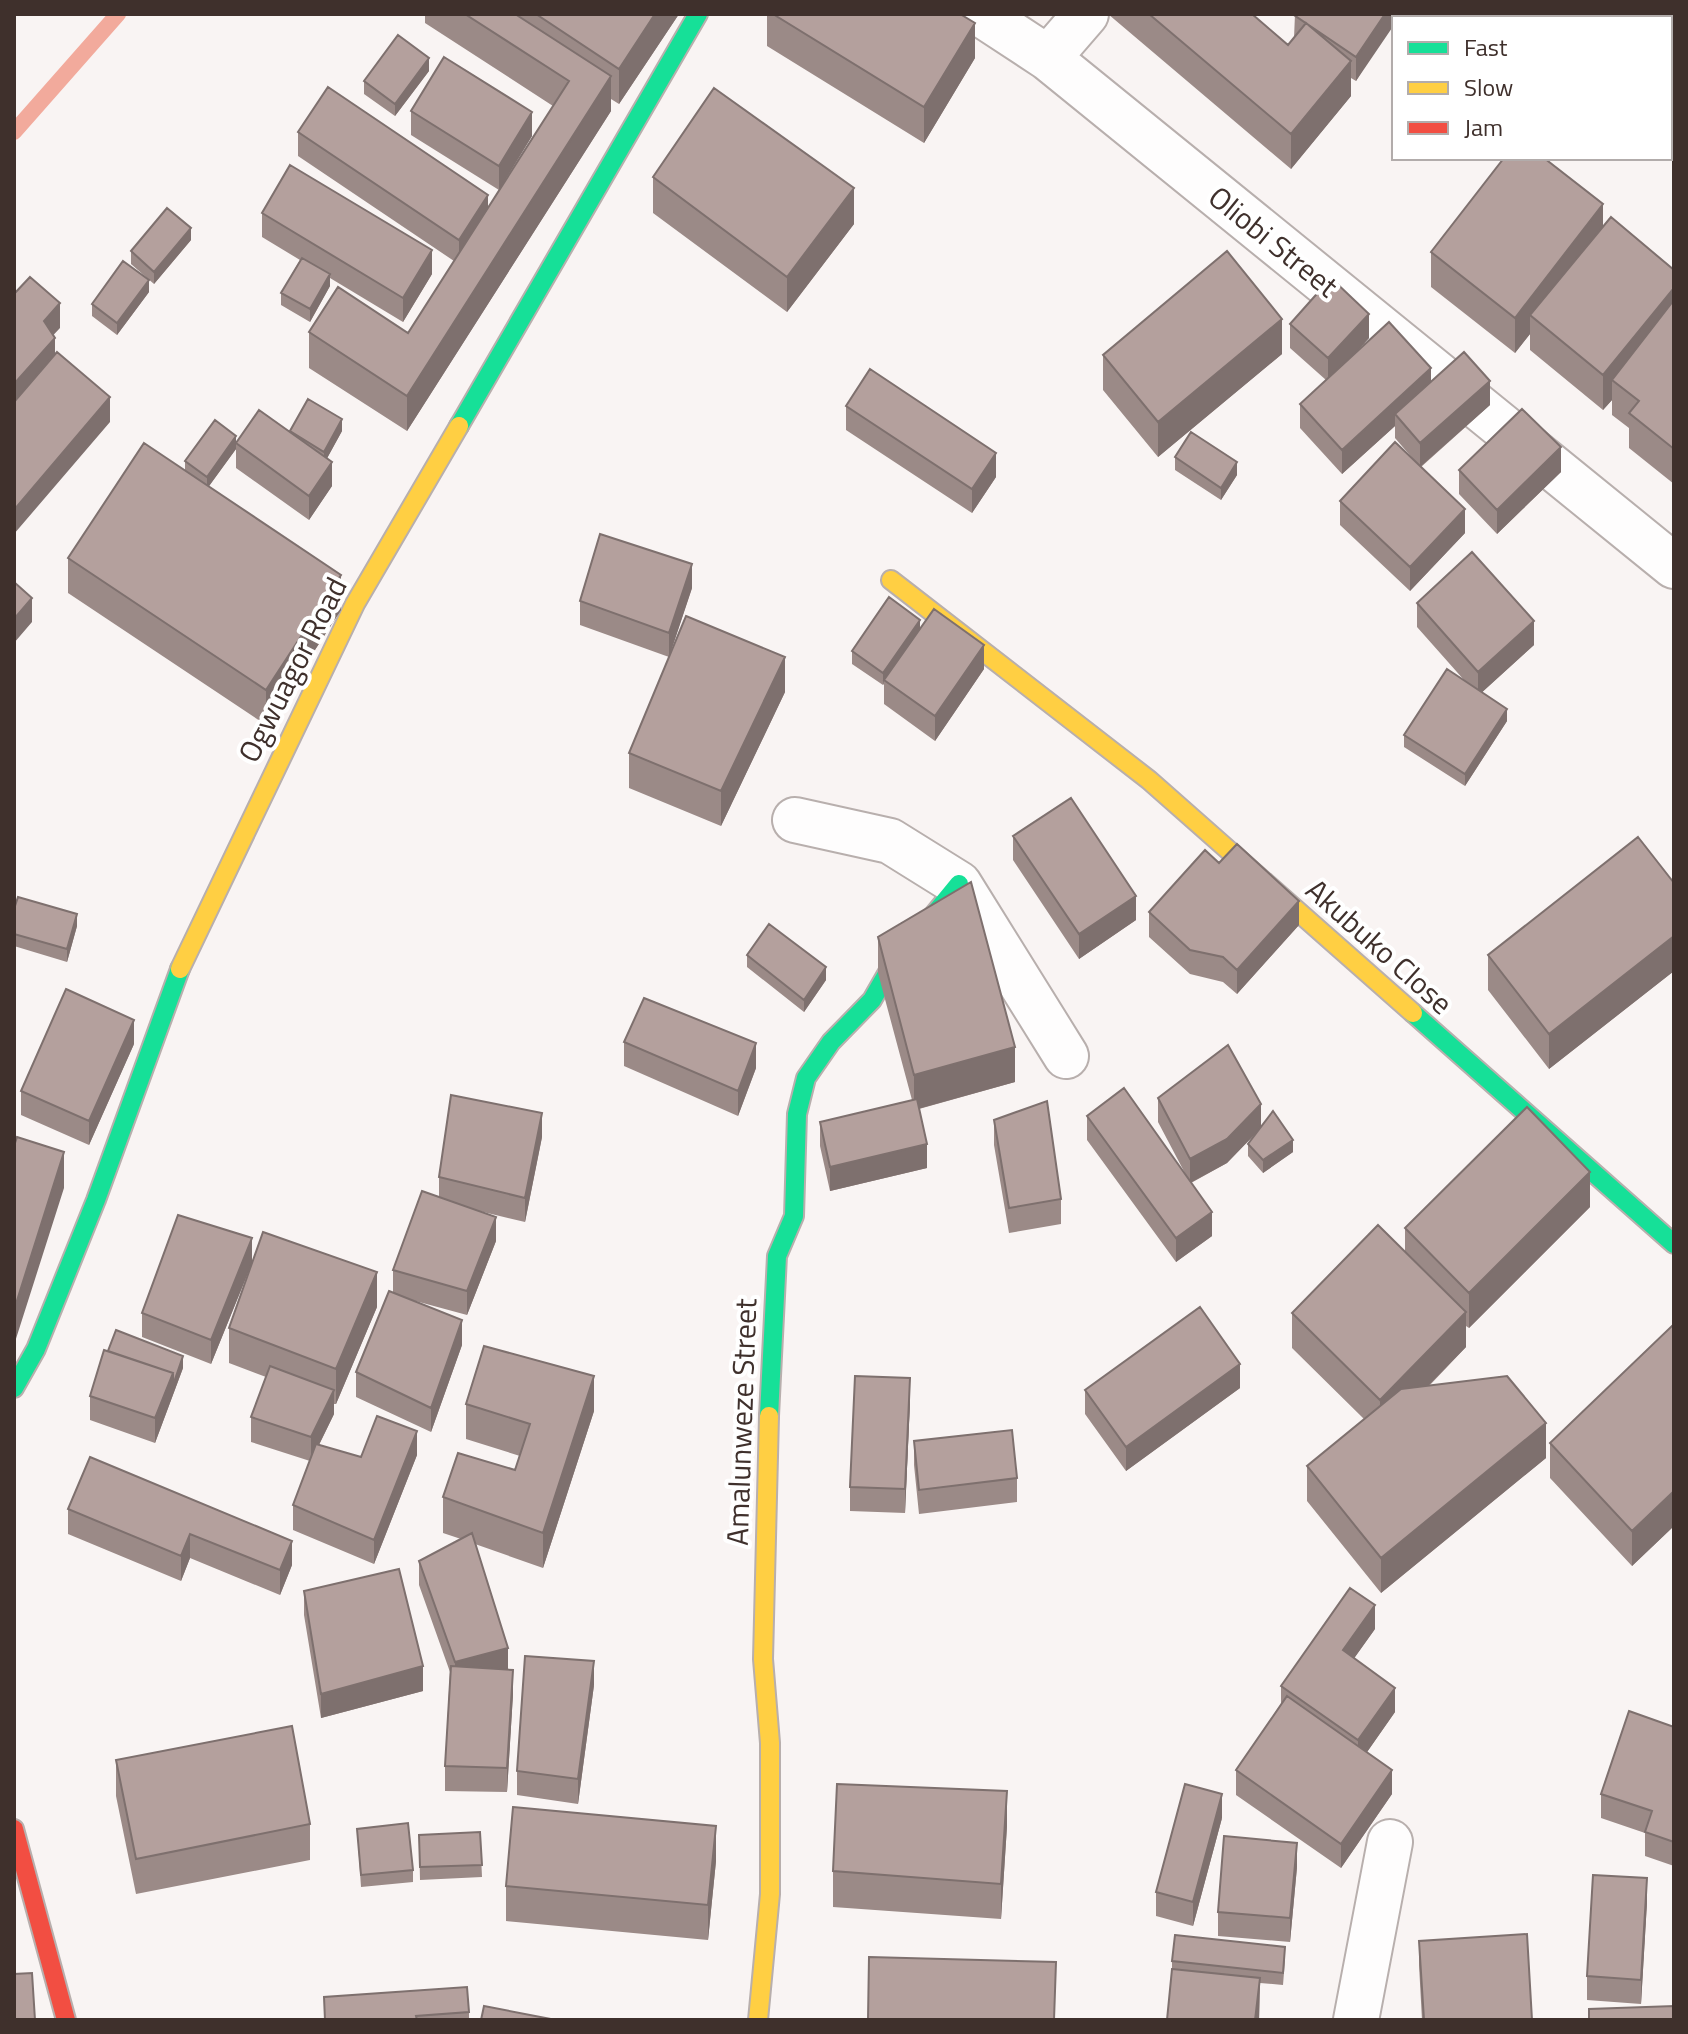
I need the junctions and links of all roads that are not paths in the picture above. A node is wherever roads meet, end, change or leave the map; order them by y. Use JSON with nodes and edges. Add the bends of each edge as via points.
{"nodes":[{"id":1,"x":698,"y":14,"type":"edge"},
{"id":2,"x":981,"y":14,"type":"edge"},
{"id":3,"x":1086,"y":14,"type":"edge"},
{"id":4,"x":1048,"y":58,"type":"junction"},
{"id":5,"x":1674,"y":566,"type":"edge"},
{"id":6,"x":891,"y":580,"type":"dead end"},
{"id":7,"x":795,"y":820,"type":"dead end"},
{"id":8,"x":959,"y":884,"type":"junction"},
{"id":9,"x":1066,"y":1056,"type":"dead end"},
{"id":10,"x":1674,"y":1244,"type":"edge"},
{"id":11,"x":14,"y":1388,"type":"edge"},
{"id":12,"x":14,"y":1829,"type":"edge"},
{"id":13,"x":1390,"y":1842,"type":"dead end"},
{"id":14,"x":66,"y":2020,"type":"edge"},
{"id":15,"x":758,"y":2020,"type":"edge"},
{"id":16,"x":1356,"y":2020,"type":"edge"}],
"edges":[{"from":1,"to":11,"type":"street","name":"Ogwuagor Road","via":[[355,604],[189,944],[96,1200],[36,1349]]},
{"from":2,"to":4,"type":"street","name":"Oliobi Street"},
{"from":3,"to":4,"type":"street"},
{"from":4,"to":5,"type":"street","name":"Oliobi Street"},
{"from":6,"to":10,"type":"street","name":"Akubuko Close","via":[[1149,780]]},
{"from":7,"to":8,"type":"street","via":[[890,841]]},
{"from":8,"to":9,"type":"street"},
{"from":8,"to":15,"type":"street","name":"Amalunweze Street","via":[[891,967],[872,1000],[831,1042],[806,1078],[797,1114],[794,1216],[777,1256],[765,1493],[763,1659],[771,1864]]},
{"from":12,"to":14,"type":"street"},
{"from":13,"to":16,"type":"street"}]}
